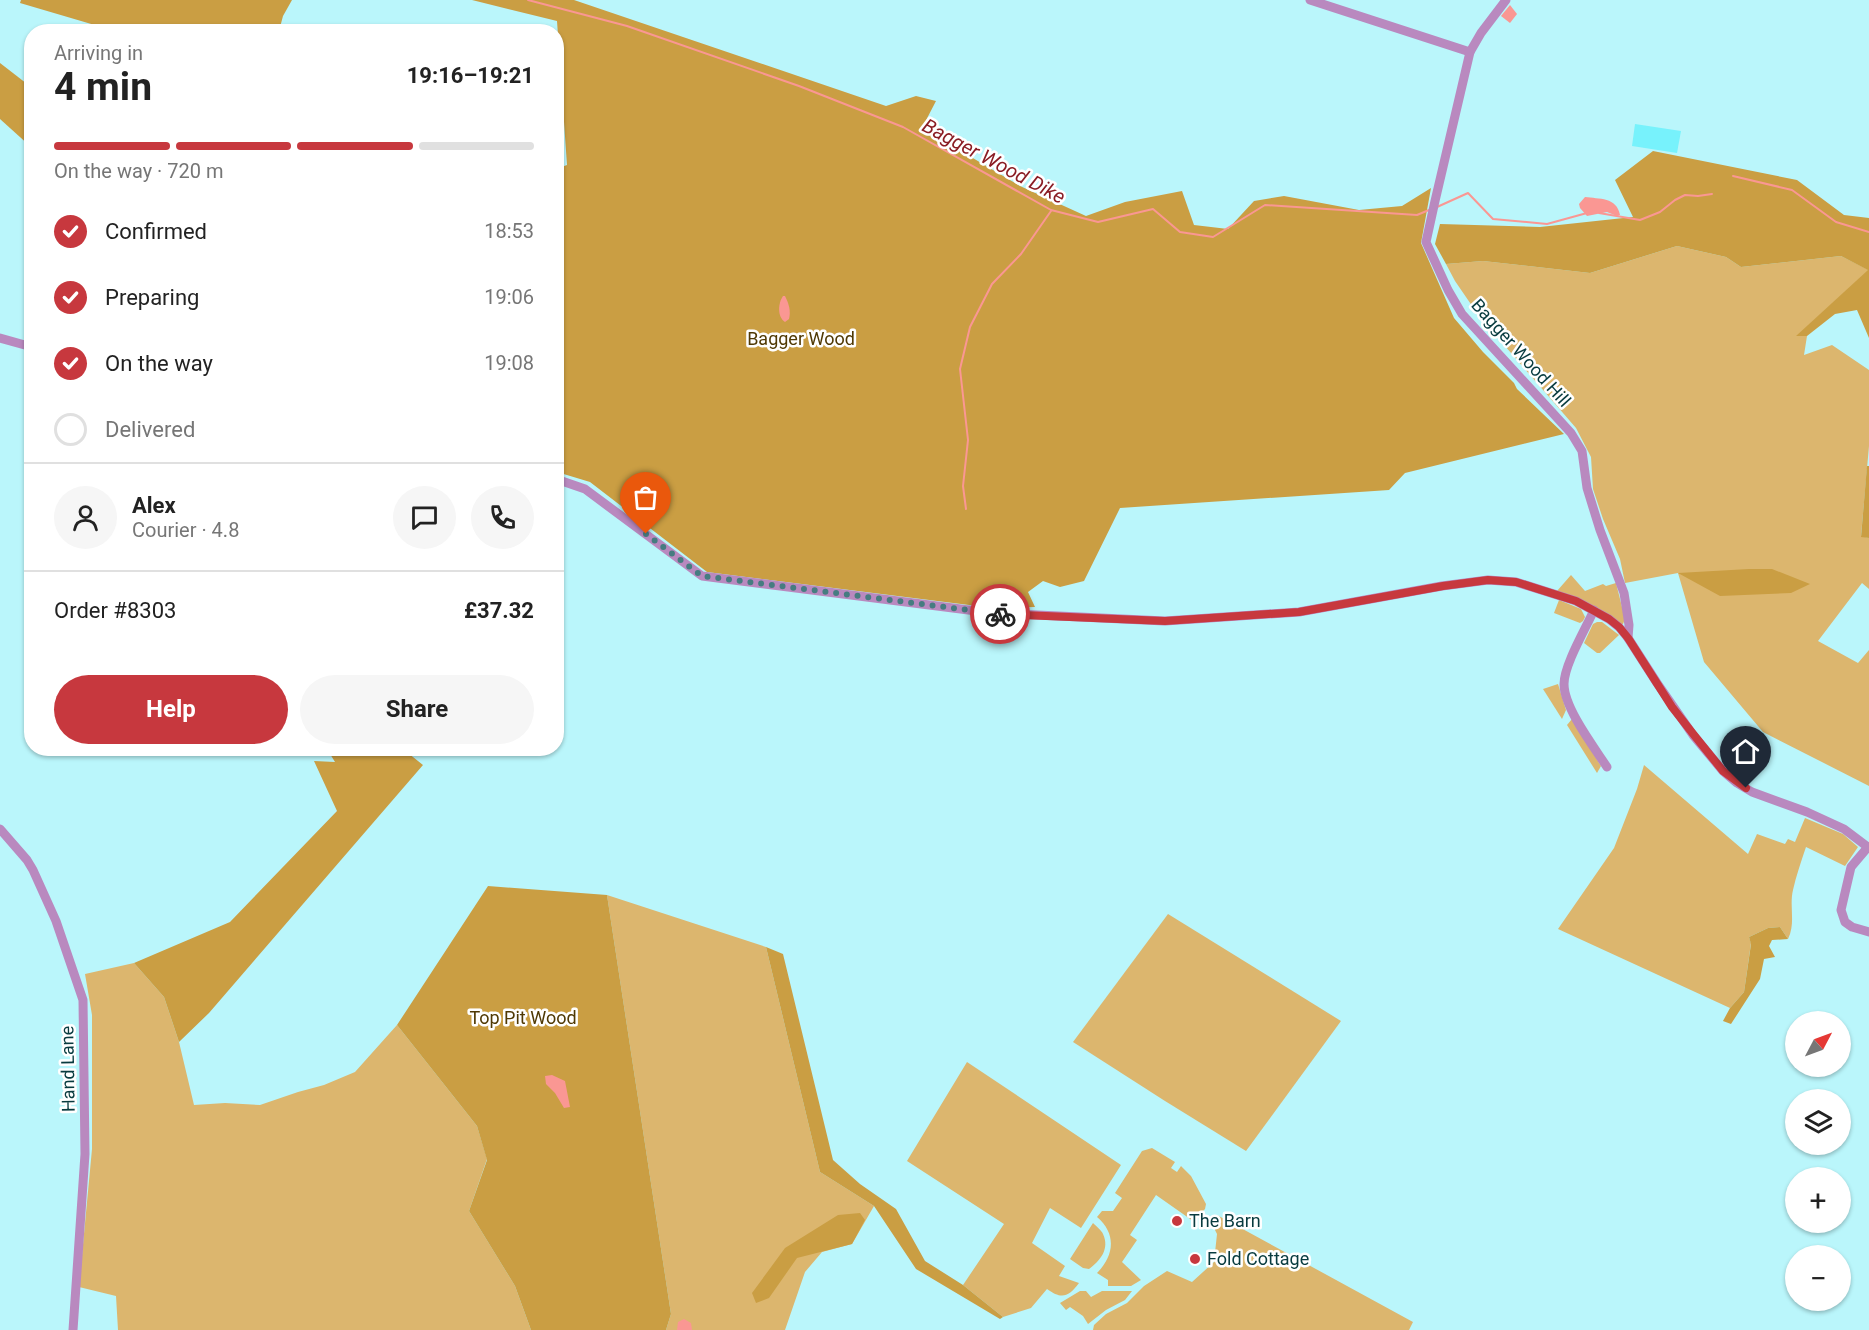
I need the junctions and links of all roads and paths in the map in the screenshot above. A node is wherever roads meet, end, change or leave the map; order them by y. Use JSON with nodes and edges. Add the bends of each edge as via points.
{"nodes":[{"id":1,"x":1310,"y":0,"type":"edge"},
{"id":2,"x":1506,"y":0,"type":"edge"},
{"id":3,"x":1470,"y":52,"type":"junction"},
{"id":4,"x":0,"y":338,"type":"edge"},
{"id":5,"x":24,"y":345,"type":"edge"},
{"id":6,"x":564,"y":482,"type":"edge"},
{"id":7,"x":1594,"y":610,"type":"junction"},
{"id":8,"x":1628,"y":638,"type":"junction"},
{"id":9,"x":1607,"y":767,"type":"dead end"},
{"id":10,"x":0,"y":829,"type":"edge"},
{"id":11,"x":1869,"y":847,"type":"edge"},
{"id":12,"x":1869,"y":932,"type":"edge"},
{"id":13,"x":73,"y":1330,"type":"edge"}],
"edges":[{"from":1,"to":3,"type":"street"},
{"from":2,"to":3,"type":"street","name":"Bagger Wood Hill"},
{"from":3,"to":8,"type":"street","name":"Bagger Wood Hill","via":[[1426,242],[1462,314],[1582,451],[1590,497],[1624,593]]},
{"from":4,"to":5,"type":"street"},
{"from":6,"to":7,"type":"street","via":[[585,489],[702,576],[838,594],[992,613],[1165,621],[1299,612],[1443,586],[1501,580],[1576,601]]},
{"from":7,"to":8,"type":"street"},
{"from":7,"to":9,"type":"street","via":[[1564,684],[1572,712]]},
{"from":8,"to":11,"type":"street","via":[[1672,707],[1712,759],[1737,783],[1844,829]]},
{"from":10,"to":13,"type":"street","name":"Hand Lane","via":[[33,870],[56,921],[83,1000],[85,1154]]},
{"from":11,"to":12,"type":"street","via":[[1851,867],[1841,910],[1845,922]]}]}
